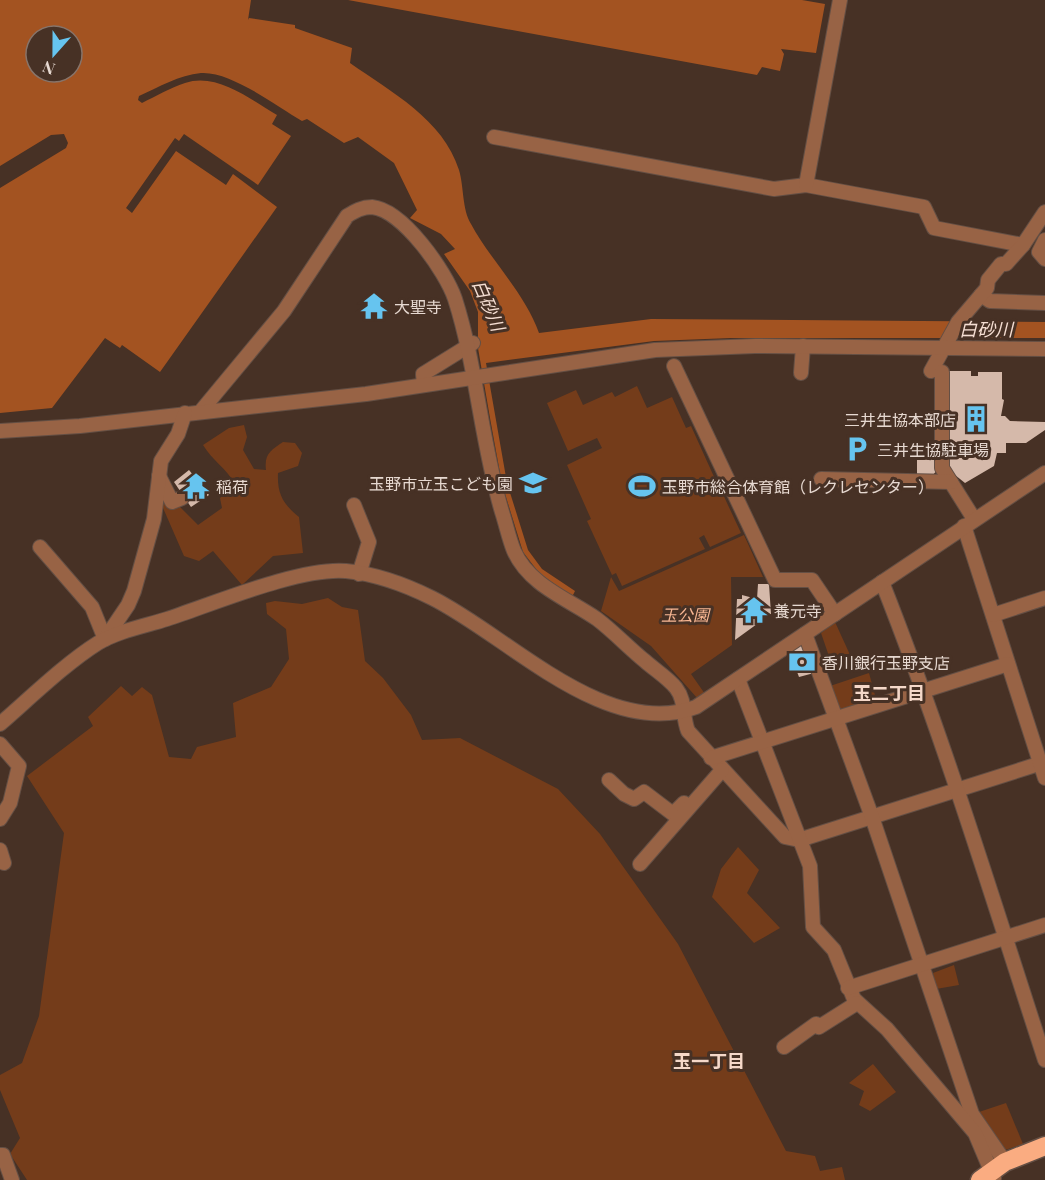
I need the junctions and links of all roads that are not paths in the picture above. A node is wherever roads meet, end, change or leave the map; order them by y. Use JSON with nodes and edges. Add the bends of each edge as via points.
{"nodes":[{"id":1,"x":840,"y":0,"type":"edge"},
{"id":2,"x":494,"y":137,"type":"dead end"},
{"id":3,"x":806,"y":185,"type":"junction"},
{"id":4,"x":1045,"y":212,"type":"edge"},
{"id":5,"x":1045,"y":240,"type":"edge"},
{"id":6,"x":1023,"y":245,"type":"junction"},
{"id":7,"x":1045,"y":260,"type":"edge"},
{"id":8,"x":984,"y":291,"type":"junction"},
{"id":9,"x":1045,"y":303,"type":"edge"},
{"id":10,"x":945,"y":344,"type":"junction"},
{"id":11,"x":470,"y":345,"type":"junction"},
{"id":12,"x":803,"y":346,"type":"junction"},
{"id":13,"x":1045,"y":350,"type":"edge"},
{"id":14,"x":674,"y":366,"type":"dead end"},
{"id":15,"x":801,"y":373,"type":"dead end"},
{"id":16,"x":481,"y":375,"type":"junction"},
{"id":17,"x":424,"y":385,"type":"junction"},
{"id":18,"x":201,"y":411,"type":"junction"},
{"id":19,"x":185,"y":413,"type":"junction"},
{"id":20,"x":0,"y":431,"type":"edge"},
{"id":21,"x":1045,"y":473,"type":"edge"},
{"id":22,"x":159,"y":476,"type":"junction"},
{"id":23,"x":820,"y":479,"type":"dead end"},
{"id":24,"x":951,"y":482,"type":"junction"},
{"id":25,"x":182,"y":498,"type":"dead end"},
{"id":26,"x":354,"y":505,"type":"dead end"},
{"id":27,"x":969,"y":522,"type":"junction"},
{"id":28,"x":40,"y":548,"type":"dead end"},
{"id":29,"x":359,"y":574,"type":"junction"},
{"id":30,"x":882,"y":582,"type":"junction"},
{"id":31,"x":1045,"y":598,"type":"edge"},
{"id":32,"x":835,"y":614,"type":"junction"},
{"id":33,"x":993,"y":615,"type":"junction"},
{"id":34,"x":805,"y":634,"type":"junction"},
{"id":35,"x":105,"y":639,"type":"junction"},
{"id":36,"x":1008,"y":663,"type":"junction"},
{"id":37,"x":738,"y":679,"type":"junction"},
{"id":38,"x":924,"y":689,"type":"junction"},
{"id":39,"x":684,"y":712,"type":"junction"},
{"id":40,"x":836,"y":718,"type":"junction"},
{"id":41,"x":0,"y":724,"type":"edge"},
{"id":42,"x":762,"y":742,"type":"junction"},
{"id":43,"x":0,"y":744,"type":"edge"},
{"id":44,"x":711,"y":758,"type":"junction"},
{"id":45,"x":1043,"y":763,"type":"edge"},
{"id":46,"x":722,"y":770,"type":"junction"},
{"id":47,"x":1045,"y":778,"type":"edge"},
{"id":48,"x":609,"y":780,"type":"dead end"},
{"id":49,"x":959,"y":789,"type":"junction"},
{"id":50,"x":690,"y":804,"type":"junction"},
{"id":51,"x":872,"y":817,"type":"junction"},
{"id":52,"x":0,"y":819,"type":"edge"},
{"id":53,"x":799,"y":840,"type":"junction"},
{"id":54,"x":640,"y":864,"type":"dead end"},
{"id":55,"x":1045,"y":925,"type":"edge"},
{"id":56,"x":1005,"y":938,"type":"junction"},
{"id":57,"x":922,"y":964,"type":"junction"},
{"id":58,"x":848,"y":988,"type":"junction"},
{"id":59,"x":857,"y":1003,"type":"junction"},
{"id":60,"x":784,"y":1047,"type":"dead end"},
{"id":61,"x":1045,"y":1060,"type":"edge"},
{"id":62,"x":1045,"y":1146,"type":"edge"},
{"id":63,"x":0,"y":1155,"type":"edge"},
{"id":64,"x":993,"y":1173,"type":"edge"},
{"id":65,"x":12,"y":1180,"type":"edge"}],
"edges":[{"from":1,"to":3,"type":"street"},
{"from":2,"to":3,"type":"street","via":[[774,189]]},
{"from":3,"to":6,"type":"street","via":[[924,207],[934,228]]},
{"from":4,"to":6,"type":"street"},
{"from":5,"to":7,"type":"street","via":[[1039,252]]},
{"from":6,"to":8,"type":"street","via":[[1006,264],[1001,264]]},
{"from":8,"to":9,"type":"street","via":[[990,301]]},
{"from":8,"to":10,"type":"street","via":[[958,321]]},
{"from":10,"to":12,"type":"street"},
{"from":10,"to":13,"type":"street"},
{"from":10,"to":24,"type":"street","via":[[937,372],[942,468]]},
{"from":11,"to":16,"type":"street"},
{"from":11,"to":17,"type":"street","via":[[423,374]]},
{"from":11,"to":18,"type":"street","via":[[454,297],[429,255],[403,223],[373,207],[359,209],[347,216],[284,311]]},
{"from":12,"to":15,"type":"street"},
{"from":12,"to":16,"type":"street","via":[[655,350]]},
{"from":14,"to":32,"type":"street","via":[[775,580],[812,579]]},
{"from":16,"to":17,"type":"street"},
{"from":16,"to":39,"type":"street","via":[[492,477],[521,563],[550,590],[613,632],[674,686]]},
{"from":17,"to":18,"type":"street"},
{"from":18,"to":19,"type":"street"},
{"from":19,"to":20,"type":"street"},
{"from":19,"to":22,"type":"street","via":[[178,434],[161,461]]},
{"from":21,"to":27,"type":"street"},
{"from":22,"to":25,"type":"street","via":[[172,502]]},
{"from":22,"to":35,"type":"street","via":[[154,519],[134,591]]},
{"from":23,"to":24,"type":"street"},
{"from":24,"to":27,"type":"street"},
{"from":26,"to":29,"type":"street","via":[[369,542]]},
{"from":27,"to":30,"type":"street"},
{"from":27,"to":33,"type":"street"},
{"from":28,"to":35,"type":"street","via":[[92,608]]},
{"from":29,"to":35,"type":"street","via":[[328,571],[306,575]]},
{"from":29,"to":39,"type":"street","via":[[404,585],[434,599],[572,687],[647,714]]},
{"from":30,"to":32,"type":"street"},
{"from":30,"to":38,"type":"street"},
{"from":31,"to":33,"type":"street"},
{"from":32,"to":34,"type":"street"},
{"from":33,"to":36,"type":"street"},
{"from":34,"to":37,"type":"street"},
{"from":34,"to":40,"type":"street"},
{"from":35,"to":41,"type":"street"},
{"from":36,"to":38,"type":"street"},
{"from":36,"to":45,"type":"street"},
{"from":37,"to":39,"type":"street"},
{"from":37,"to":42,"type":"street"},
{"from":38,"to":40,"type":"street"},
{"from":38,"to":49,"type":"street"},
{"from":39,"to":44,"type":"street","via":[[688,731]]},
{"from":40,"to":42,"type":"street"},
{"from":40,"to":51,"type":"street"},
{"from":42,"to":44,"type":"street"},
{"from":42,"to":53,"type":"street"},
{"from":43,"to":52,"type":"street","via":[[19,766],[10,803]]},
{"from":44,"to":46,"type":"street"},
{"from":45,"to":47,"type":"street"},
{"from":45,"to":49,"type":"street"},
{"from":46,"to":50,"type":"street"},
{"from":46,"to":53,"type":"street","via":[[785,837]]},
{"from":48,"to":50,"type":"street","via":[[634,799],[644,792],[673,814],[686,801]]},
{"from":49,"to":51,"type":"street"},
{"from":49,"to":56,"type":"street"},
{"from":50,"to":54,"type":"street"},
{"from":51,"to":53,"type":"street"},
{"from":51,"to":57,"type":"street"},
{"from":53,"to":58,"type":"street","via":[[810,866],[813,927],[834,950]]},
{"from":55,"to":56,"type":"street"},
{"from":56,"to":57,"type":"street"},
{"from":56,"to":61,"type":"street"},
{"from":57,"to":58,"type":"street"},
{"from":57,"to":64,"type":"street"},
{"from":58,"to":59,"type":"street"},
{"from":59,"to":60,"type":"street","via":[[819,1027],[816,1024]]},
{"from":59,"to":64,"type":"street","via":[[887,1029],[975,1133]]},
{"from":62,"to":64,"type":"highway"},
{"from":63,"to":65,"type":"street"}]}
